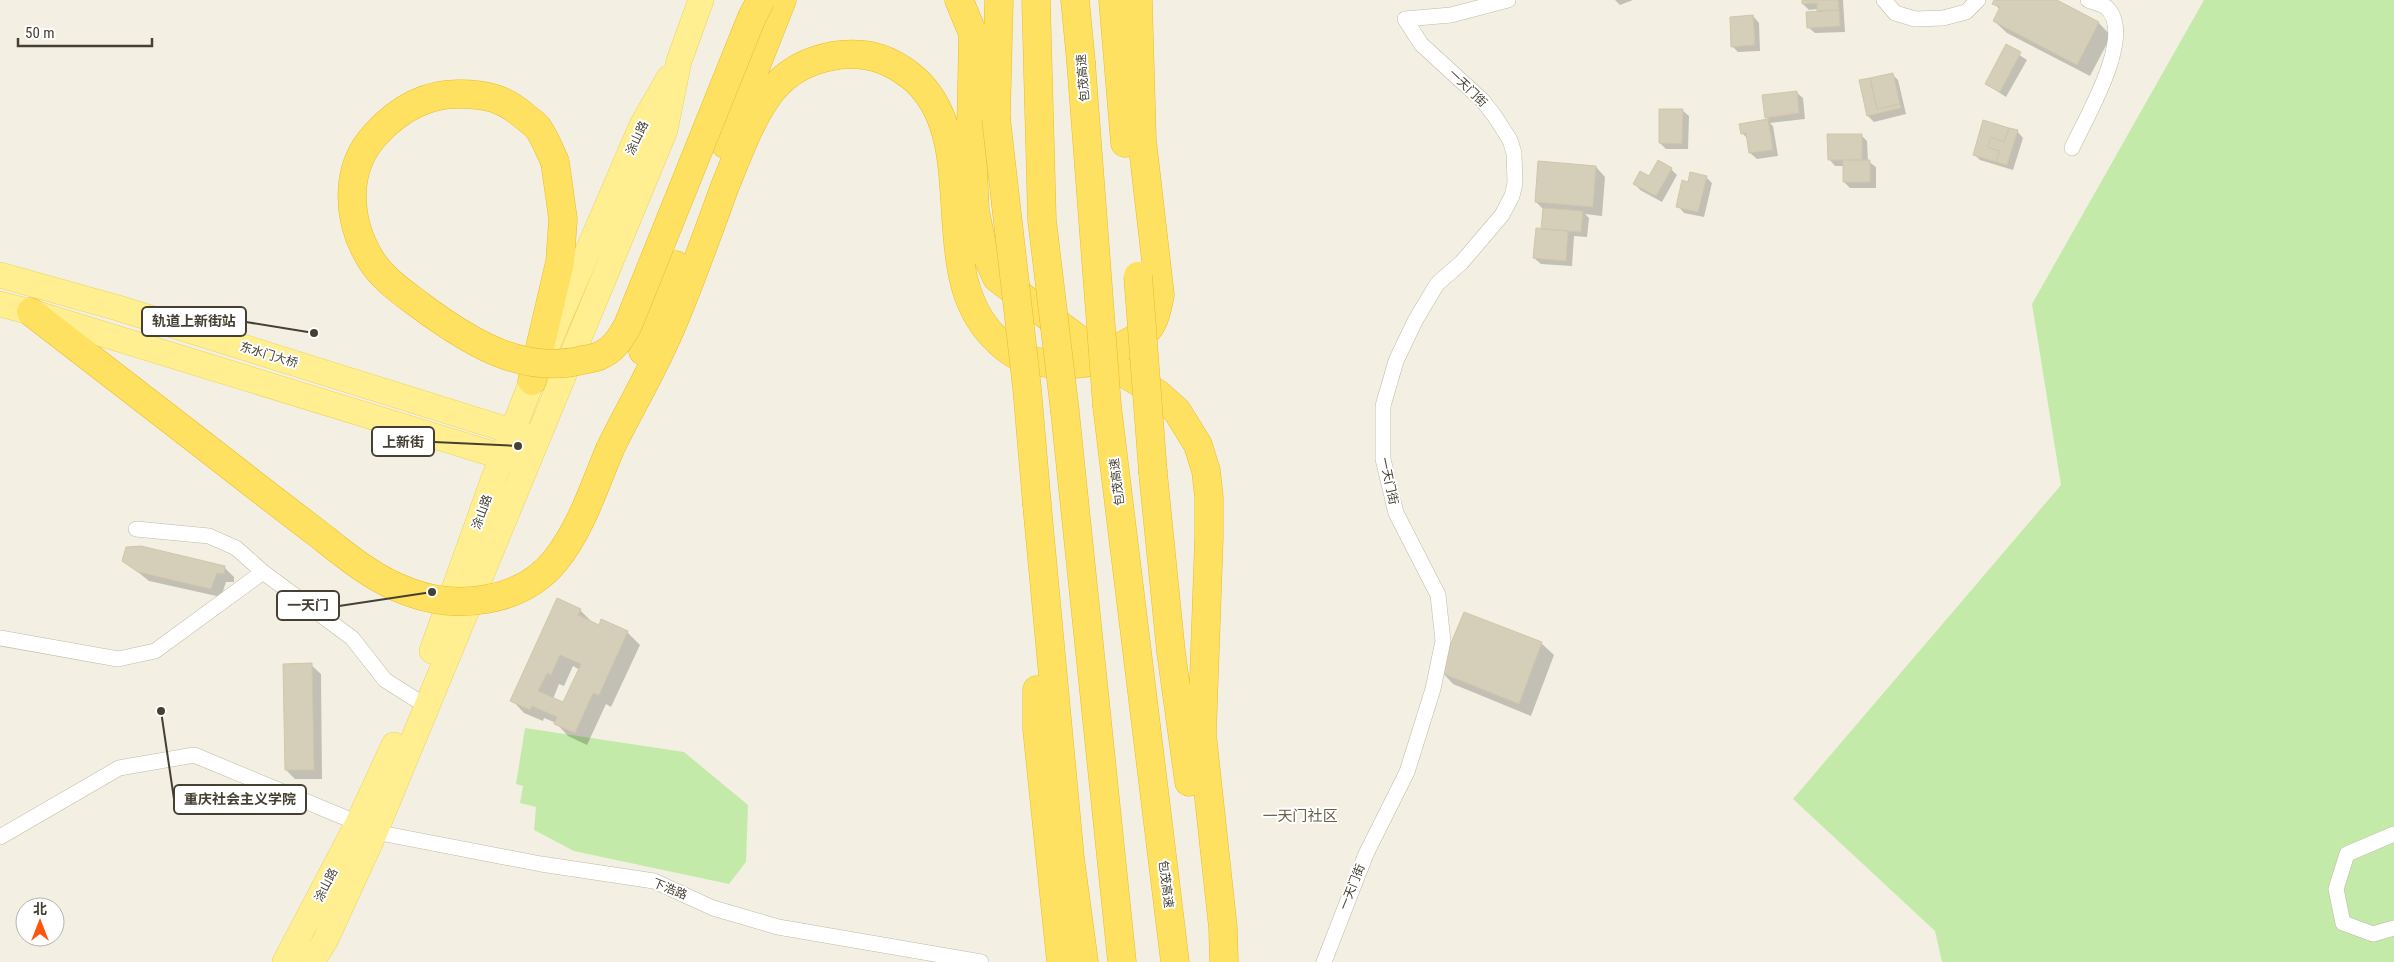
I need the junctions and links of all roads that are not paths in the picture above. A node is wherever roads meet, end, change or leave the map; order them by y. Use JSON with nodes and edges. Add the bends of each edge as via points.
{"nodes":[{"id":1,"x":701,"y":0,"type":"edge"},
{"id":2,"x":761,"y":0,"type":"edge"},
{"id":3,"x":782,"y":0,"type":"edge"},
{"id":4,"x":959,"y":0,"type":"edge"},
{"id":5,"x":990,"y":0,"type":"edge"},
{"id":6,"x":999,"y":0,"type":"edge"},
{"id":7,"x":1036,"y":0,"type":"edge"},
{"id":8,"x":1075,"y":0,"type":"edge"},
{"id":9,"x":1113,"y":0,"type":"edge"},
{"id":10,"x":1138,"y":0,"type":"edge"},
{"id":11,"x":1508,"y":0,"type":"edge"},
{"id":12,"x":1884,"y":0,"type":"edge"},
{"id":13,"x":1978,"y":0,"type":"edge"},
{"id":14,"x":2088,"y":0,"type":"edge"},
{"id":15,"x":997,"y":44,"type":"junction"},
{"id":16,"x":679,"y":61,"type":"junction"},
{"id":17,"x":2072,"y":148,"type":"dead end"},
{"id":18,"x":0,"y":275,"type":"edge"},
{"id":19,"x":35,"y":299,"type":"junction"},
{"id":20,"x":0,"y":304,"type":"edge"},
{"id":21,"x":532,"y":381,"type":"junction"},
{"id":22,"x":513,"y":431,"type":"junction"},
{"id":23,"x":536,"y":440,"type":"junction"},
{"id":24,"x":610,"y":449,"type":"junction"},
{"id":25,"x":514,"y":460,"type":"junction"},
{"id":26,"x":136,"y":529,"type":"dead end"},
{"id":27,"x":263,"y":572,"type":"junction"},
{"id":28,"x":0,"y":638,"type":"edge"},
{"id":29,"x":415,"y":700,"type":"junction"},
{"id":30,"x":1047,"y":728,"type":"junction"},
{"id":31,"x":1193,"y":739,"type":"junction"},
{"id":32,"x":367,"y":828,"type":"junction"},
{"id":33,"x":2394,"y":834,"type":"edge"},
{"id":34,"x":0,"y":837,"type":"edge"},
{"id":35,"x":2394,"y":928,"type":"edge"},
{"id":36,"x":285,"y":962,"type":"edge"},
{"id":37,"x":312,"y":962,"type":"edge"},
{"id":38,"x":981,"y":962,"type":"edge"},
{"id":39,"x":1061,"y":962,"type":"edge"},
{"id":40,"x":1084,"y":962,"type":"edge"},
{"id":41,"x":1122,"y":962,"type":"edge"},
{"id":42,"x":1176,"y":962,"type":"edge"},
{"id":43,"x":1217,"y":962,"type":"edge"},
{"id":44,"x":1224,"y":962,"type":"edge"},
{"id":45,"x":1324,"y":962,"type":"edge"}],
"edges":[{"from":1,"to":16,"type":"main road","name":"涂山路"},
{"from":2,"to":21,"type":"highway","bridge":true,"via":[[628,325],[617,344],[601,356],[565,365],[533,363],[506,357],[464,335],[396,287],[372,261],[355,230],[351,196],[359,160],[373,137],[390,119],[413,103],[445,94],[480,94],[509,103],[538,127],[555,162],[561,192],[563,239],[560,262]]},
{"from":3,"to":24,"type":"highway","via":[[656,313]]},
{"from":4,"to":31,"type":"highway","bridge":true,"via":[[973,34],[971,128],[975,211],[982,245],[997,278],[1121,371],[1158,394],[1177,411],[1198,445],[1209,496]]},
{"from":5,"to":15,"type":"highway"},
{"from":6,"to":15,"type":"highway"},
{"from":7,"to":41,"type":"highway","bridge":true,"via":[[1042,220]]},
{"from":8,"to":42,"type":"highway","name":"包茂高速","bridge":true,"via":[[1107,406]]},
{"from":9,"to":31,"type":"highway","bridge":true,"via":[[1163,584]]},
{"from":10,"to":24,"type":"highway","bridge":true,"via":[[1142,140],[1153,242],[1160,275],[1156,318],[1147,333],[1091,362],[1053,364],[1024,360],[1007,350],[986,330],[963,280],[950,156],[939,110],[922,85],[897,64],[865,55],[838,55],[812,60],[774,88],[744,137],[674,321]]},
{"from":11,"to":45,"type":"street","name":"一天门街","via":[[1451,15],[1405,19],[1420,44],[1482,100],[1494,115],[1510,140],[1515,182],[1502,214],[1462,262],[1437,284],[1419,314],[1396,361],[1384,406],[1383,459],[1396,513],[1438,596],[1442,641],[1433,689],[1407,772],[1366,854]]},
{"from":12,"to":13,"type":"street","via":[[1895,13],[1916,19],[1943,18],[1966,12]]},
{"from":14,"to":17,"type":"street","via":[[2106,7],[2114,22],[2116,40],[2111,65]]},
{"from":15,"to":30,"type":"highway","bridge":true,"via":[[996,118],[1038,511],[1034,613]]},
{"from":16,"to":21,"type":"main road","name":"涂山路","via":[[642,125]]},
{"from":16,"to":23,"type":"main road","name":"涂山路","via":[[665,130]]},
{"from":18,"to":19,"type":"main road","name":"东水门大桥"},
{"from":19,"to":20,"type":"main road","name":"东水门大桥"},
{"from":19,"to":22,"type":"main road","name":"东水门大桥","via":[[118,308]]},
{"from":19,"to":24,"type":"highway","bridge":true,"via":[[185,431],[359,565],[407,592],[431,600],[457,603],[480,600],[523,586],[544,572],[577,526]]},
{"from":19,"to":25,"type":"main road","name":"东水门大桥"},
{"from":21,"to":22,"type":"main road","name":"涂山路"},
{"from":22,"to":23,"type":"main road","name":"东水门大桥"},
{"from":22,"to":25,"type":"main road","name":"涂山路"},
{"from":23,"to":25,"type":"main road","name":"涂山路"},
{"from":25,"to":29,"type":"main road","name":"涂山路"},
{"from":25,"to":32,"type":"main road","name":"涂山路"},
{"from":26,"to":27,"type":"street","via":[[209,536],[236,548]]},
{"from":27,"to":28,"type":"street","via":[[155,651],[118,659]]},
{"from":27,"to":29,"type":"street","via":[[352,638],[385,680]]},
{"from":29,"to":32,"type":"main road","name":"涂山路"},
{"from":30,"to":39,"type":"highway"},
{"from":30,"to":40,"type":"highway"},
{"from":31,"to":43,"type":"highway"},
{"from":31,"to":44,"type":"highway"},
{"from":32,"to":34,"type":"street","name":"下浩路","via":[[194,755],[118,768]]},
{"from":32,"to":36,"type":"main road","name":"涂山路"},
{"from":32,"to":37,"type":"main road","name":"涂山路","via":[[325,941]]},
{"from":32,"to":38,"type":"street","name":"下浩路","via":[[541,864],[654,881],[713,908],[778,927]]},
{"from":33,"to":35,"type":"street","via":[[2348,854],[2336,889],[2343,923],[2373,934]]}]}
